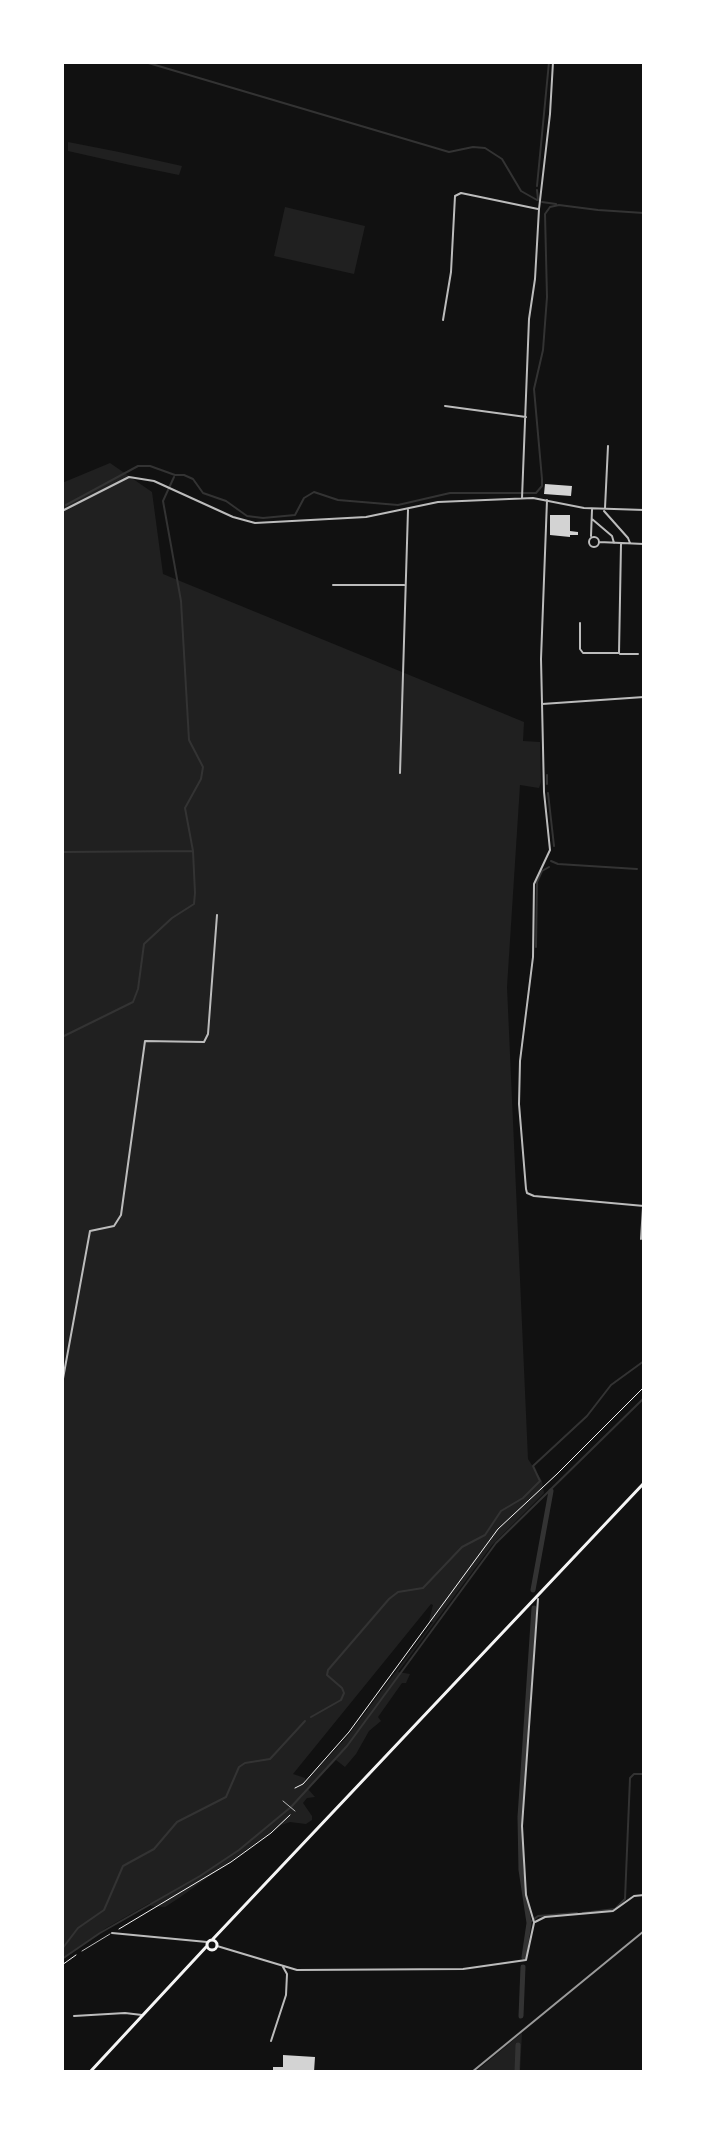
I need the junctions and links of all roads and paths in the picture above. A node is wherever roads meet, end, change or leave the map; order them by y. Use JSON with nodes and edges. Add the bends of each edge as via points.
{"nodes":[{"id":1,"x":553,"y":62,"type":"edge"},
{"id":2,"x":539,"y":209,"type":"junction"},
{"id":3,"x":443,"y":320,"type":"dead end"},
{"id":4,"x":445,"y":406,"type":"dead end"},
{"id":5,"x":526,"y":417,"type":"junction"},
{"id":6,"x":608,"y":446,"type":"dead end"},
{"id":7,"x":522,"y":498,"type":"junction"},
{"id":8,"x":547,"y":500,"type":"junction"},
{"id":9,"x":407,"y":508,"type":"junction"},
{"id":10,"x":592,"y":509,"type":"junction"},
{"id":11,"x":604,"y":510,"type":"junction"},
{"id":12,"x":644,"y":510,"type":"edge"},
{"id":13,"x":62,"y":511,"type":"edge"},
{"id":14,"x":592,"y":519,"type":"junction"},
{"id":15,"x":591,"y":538,"type":"junction"},
{"id":16,"x":599,"y":542,"type":"junction"},
{"id":17,"x":614,"y":543,"type":"junction"},
{"id":18,"x":621,"y":544,"type":"junction"},
{"id":19,"x":629,"y":544,"type":"junction"},
{"id":20,"x":644,"y":544,"type":"edge"},
{"id":21,"x":333,"y":585,"type":"dead end"},
{"id":22,"x":405,"y":585,"type":"junction"},
{"id":23,"x":580,"y":623,"type":"dead end"},
{"id":24,"x":619,"y":653,"type":"junction"},
{"id":25,"x":638,"y":654,"type":"dead end"},
{"id":26,"x":644,"y":697,"type":"edge"},
{"id":27,"x":542,"y":704,"type":"junction"},
{"id":28,"x":400,"y":773,"type":"dead end"},
{"id":29,"x":217,"y":915,"type":"dead end"},
{"id":30,"x":644,"y":1206,"type":"edge"},
{"id":31,"x":641,"y":1239,"type":"dead end"},
{"id":32,"x":62,"y":1384,"type":"edge"},
{"id":33,"x":644,"y":1387,"type":"edge"},
{"id":34,"x":644,"y":1483,"type":"edge"},
{"id":35,"x":537,"y":1597,"type":"junction"},
{"id":36,"x":295,"y":1788,"type":"dead end"},
{"id":37,"x":284,"y":1802,"type":"dead end"},
{"id":38,"x":294,"y":1810,"type":"joint"},
{"id":39,"x":644,"y":1895,"type":"edge"},
{"id":40,"x":534,"y":1922,"type":"junction"},
{"id":41,"x":112,"y":1933,"type":"junction"},
{"id":42,"x":212,"y":1943,"type":"junction"},
{"id":43,"x":82,"y":1951,"type":"joint"},
{"id":44,"x":62,"y":1965,"type":"edge"},
{"id":45,"x":282,"y":1966,"type":"junction"},
{"id":46,"x":74,"y":2016,"type":"dead end"},
{"id":47,"x":143,"y":2016,"type":"junction"},
{"id":48,"x":271,"y":2041,"type":"dead end"},
{"id":49,"x":90,"y":2072,"type":"edge"}],
"edges":[{"from":1,"to":2,"type":"street"},
{"from":2,"to":3,"type":"street","via":[[455,196]]},
{"from":2,"to":5,"type":"street"},
{"from":4,"to":5,"type":"street"},
{"from":5,"to":7,"type":"street"},
{"from":6,"to":11,"type":"street"},
{"from":7,"to":8,"type":"street"},
{"from":7,"to":9,"type":"street"},
{"from":8,"to":10,"type":"street"},
{"from":8,"to":27,"type":"street"},
{"from":9,"to":13,"type":"street","via":[[366,517],[255,523],[151,480],[129,477]]},
{"from":9,"to":22,"type":"street"},
{"from":10,"to":11,"type":"street"},
{"from":10,"to":14,"type":"street"},
{"from":11,"to":12,"type":"street"},
{"from":11,"to":19,"type":"street"},
{"from":14,"to":15,"type":"street"},
{"from":14,"to":17,"type":"street"},
{"from":15,"to":16,"type":"street"},
{"from":15,"to":16,"type":"street","via":[[592,547]]},
{"from":16,"to":17,"type":"street"},
{"from":17,"to":18,"type":"street"},
{"from":18,"to":19,"type":"street"},
{"from":18,"to":24,"type":"street"},
{"from":19,"to":20,"type":"street"},
{"from":21,"to":22,"type":"street"},
{"from":22,"to":28,"type":"street"},
{"from":23,"to":24,"type":"street","via":[[583,653]]},
{"from":24,"to":25,"type":"street"},
{"from":26,"to":27,"type":"street"},
{"from":27,"to":30,"type":"street","via":[[550,850],[534,884],[533,957],[519,1077],[527,1193]]},
{"from":29,"to":32,"type":"street","via":[[204,1042],[145,1041],[121,1215],[114,1226],[90,1231]]},
{"from":30,"to":31,"type":"street"},
{"from":33,"to":36,"type":"path","via":[[498,1529],[349,1732]]},
{"from":34,"to":35,"type":"main road"},
{"from":35,"to":40,"type":"street","via":[[522,1826]]},
{"from":35,"to":42,"type":"main road"},
{"from":37,"to":38,"type":"lane"},
{"from":38,"to":41,"type":"path","via":[[231,1862]]},
{"from":39,"to":40,"type":"street","via":[[613,1911]]},
{"from":40,"to":45,"type":"street","via":[[528,1958],[522,1960],[409,1971]]},
{"from":41,"to":42,"type":"street"},
{"from":41,"to":43,"type":"lane"},
{"from":42,"to":45,"type":"street"},
{"from":42,"to":47,"type":"main road"},
{"from":43,"to":44,"type":"path"},
{"from":45,"to":48,"type":"street","via":[[286,1995]]},
{"from":46,"to":47,"type":"street"},
{"from":47,"to":49,"type":"main road"}]}
